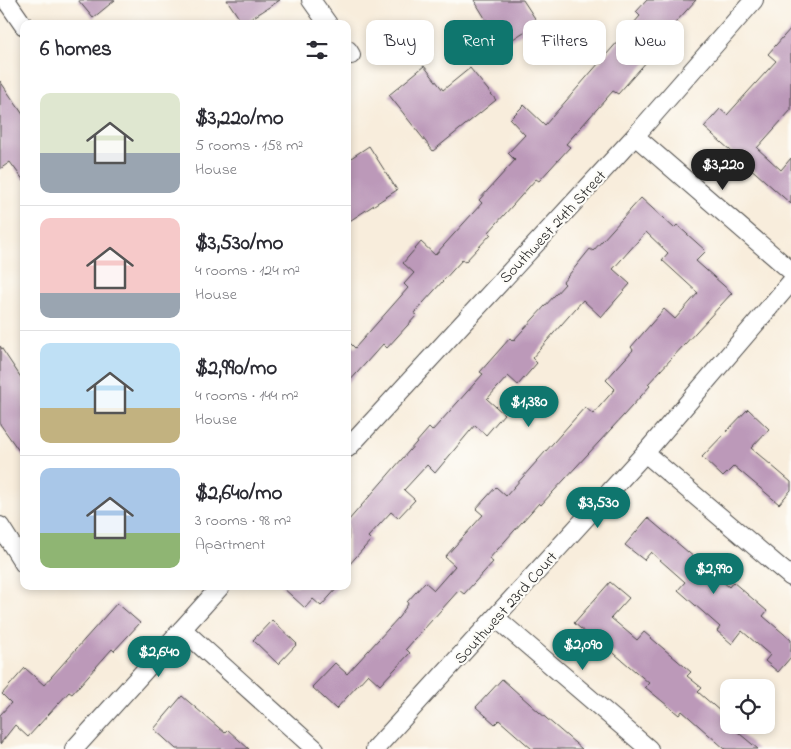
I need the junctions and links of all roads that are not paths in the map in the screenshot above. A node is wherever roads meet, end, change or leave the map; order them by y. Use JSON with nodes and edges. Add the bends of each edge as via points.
{"nodes":[{"id":1,"x":6,"y":0,"type":"edge"},
{"id":2,"x":311,"y":0,"type":"edge"},
{"id":3,"x":754,"y":0,"type":"edge"},
{"id":4,"x":20,"y":20,"type":"edge"},
{"id":5,"x":325,"y":20,"type":"edge"},
{"id":6,"x":634,"y":136,"type":"junction"},
{"id":7,"x":791,"y":271,"type":"edge"},
{"id":8,"x":791,"y":282,"type":"edge"},
{"id":9,"x":351,"y":445,"type":"edge"},
{"id":10,"x":645,"y":454,"type":"junction"},
{"id":11,"x":0,"y":526,"type":"edge"},
{"id":12,"x":20,"y":558,"type":"edge"},
{"id":13,"x":791,"y":577,"type":"edge"},
{"id":14,"x":217,"y":590,"type":"edge"},
{"id":15,"x":496,"y":618,"type":"junction"},
{"id":16,"x":182,"y":629,"type":"junction"},
{"id":17,"x":74,"y":749,"type":"edge"},
{"id":18,"x":315,"y":749,"type":"edge"},
{"id":19,"x":375,"y":749,"type":"edge"},
{"id":20,"x":649,"y":749,"type":"edge"}],
"edges":[{"from":1,"to":4,"type":"street"},
{"from":2,"to":5,"type":"street"},
{"from":3,"to":6,"type":"street","name":"Southwest 24th Street"},
{"from":6,"to":7,"type":"street"},
{"from":6,"to":9,"type":"street","name":"Southwest 24th Street"},
{"from":8,"to":10,"type":"street","name":"Southwest 23rd Court"},
{"from":10,"to":13,"type":"street"},
{"from":10,"to":15,"type":"street","name":"Southwest 23rd Court"},
{"from":11,"to":12,"type":"street"},
{"from":14,"to":16,"type":"street"},
{"from":15,"to":19,"type":"street","name":"Southwest 23rd Court"},
{"from":15,"to":20,"type":"street"},
{"from":16,"to":17,"type":"street"},
{"from":16,"to":18,"type":"street"}]}
